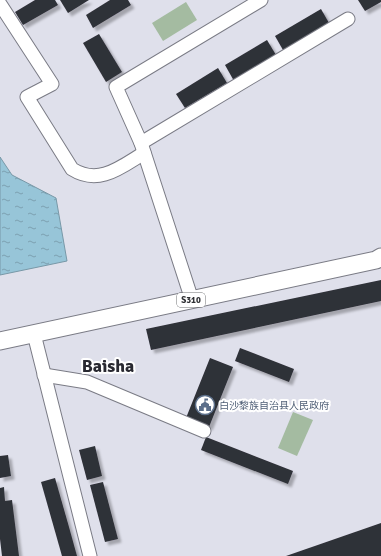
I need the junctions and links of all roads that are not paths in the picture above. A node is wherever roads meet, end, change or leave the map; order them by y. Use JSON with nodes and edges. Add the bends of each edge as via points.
{"nodes":[{"id":1,"x":261,"y":0,"type":"edge"},
{"id":2,"x":0,"y":4,"type":"edge"},
{"id":3,"x":348,"y":19,"type":"dead end"},
{"id":4,"x":143,"y":148,"type":"junction"},
{"id":5,"x":379,"y":259,"type":"edge"},
{"id":6,"x":192,"y":300,"type":"junction"},
{"id":7,"x":34,"y":334,"type":"junction"},
{"id":8,"x":0,"y":341,"type":"edge"},
{"id":9,"x":44,"y":374,"type":"junction"},
{"id":10,"x":204,"y":431,"type":"dead end"},
{"id":11,"x":90,"y":556,"type":"edge"}],
"edges":[{"from":1,"to":4,"type":"street","via":[[116,87]]},
{"from":2,"to":4,"type":"street","via":[[52,84],[26,97],[72,169],[83,174],[101,176],[113,171]]},
{"from":3,"to":4,"type":"street"},
{"from":4,"to":6,"type":"street"},
{"from":5,"to":6,"type":"main road","number":"S310"},
{"from":6,"to":7,"type":"main road","number":"S310"},
{"from":7,"to":8,"type":"main road","number":"S310"},
{"from":7,"to":9,"type":"street"},
{"from":9,"to":10,"type":"street","via":[[87,382]]},
{"from":9,"to":11,"type":"street"}]}
